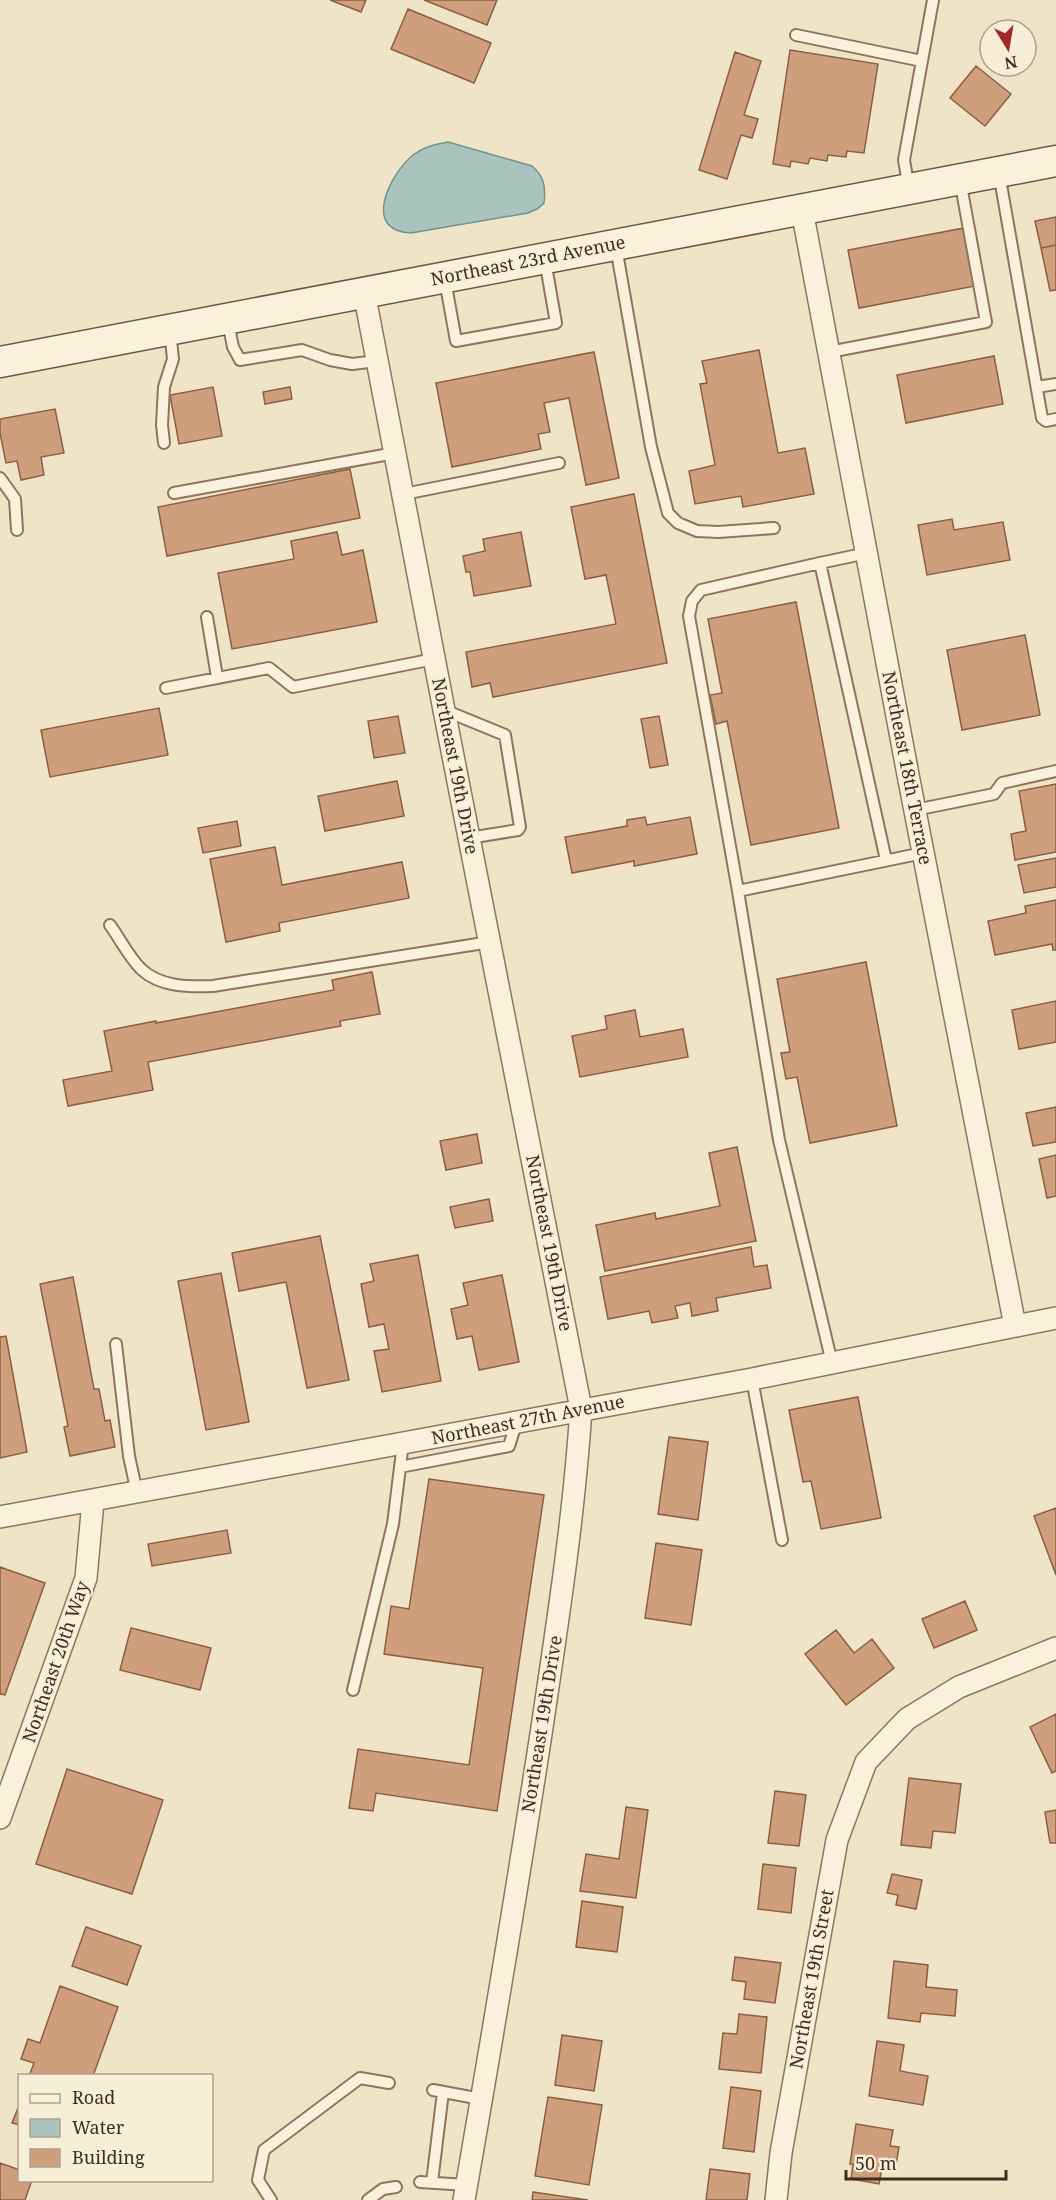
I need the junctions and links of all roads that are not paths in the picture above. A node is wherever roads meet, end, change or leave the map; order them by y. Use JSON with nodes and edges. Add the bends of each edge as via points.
{"nodes":[{"id":1,"x":933,"y":0,"type":"edge"},
{"id":2,"x":796,"y":35,"type":"dead end"},
{"id":3,"x":922,"y":61,"type":"junction"},
{"id":4,"x":1056,"y":161,"type":"edge"},
{"id":5,"x":999,"y":172,"type":"junction"},
{"id":6,"x":960,"y":179,"type":"junction"},
{"id":7,"x":909,"y":189,"type":"junction"},
{"id":8,"x":802,"y":210,"type":"junction"},
{"id":9,"x":616,"y":245,"type":"junction"},
{"id":10,"x":544,"y":258,"type":"junction"},
{"id":11,"x":444,"y":277,"type":"junction"},
{"id":12,"x":364,"y":292,"type":"junction"},
{"id":13,"x":228,"y":319,"type":"junction"},
{"id":14,"x":170,"y":330,"type":"junction"},
{"id":15,"x":829,"y":352,"type":"junction"},
{"id":16,"x":377,"y":361,"type":"junction"},
{"id":17,"x":0,"y":362,"type":"edge"},
{"id":18,"x":1056,"y":384,"type":"edge"},
{"id":19,"x":1036,"y":387,"type":"junction"},
{"id":20,"x":1056,"y":419,"type":"edge"},
{"id":21,"x":164,"y":443,"type":"dead end"},
{"id":22,"x":396,"y":453,"type":"junction"},
{"id":23,"x":559,"y":463,"type":"dead end"},
{"id":24,"x":0,"y":478,"type":"edge"},
{"id":25,"x":174,"y":493,"type":"dead end"},
{"id":26,"x":404,"y":494,"type":"junction"},
{"id":27,"x":774,"y":528,"type":"dead end"},
{"id":28,"x":17,"y":530,"type":"dead end"},
{"id":29,"x":867,"y":553,"type":"junction"},
{"id":30,"x":820,"y":563,"type":"junction"},
{"id":31,"x":207,"y":617,"type":"dead end"},
{"id":32,"x":434,"y":659,"type":"junction"},
{"id":33,"x":218,"y":677,"type":"junction"},
{"id":34,"x":166,"y":688,"type":"dead end"},
{"id":35,"x":444,"y":710,"type":"junction"},
{"id":36,"x":1056,"y":771,"type":"edge"},
{"id":37,"x":915,"y":810,"type":"junction"},
{"id":38,"x":469,"y":838,"type":"junction"},
{"id":39,"x":923,"y":853,"type":"junction"},
{"id":40,"x":886,"y":860,"type":"junction"},
{"id":41,"x":738,"y":891,"type":"junction"},
{"id":42,"x":111,"y":926,"type":"dead end"},
{"id":43,"x":490,"y":942,"type":"junction"},
{"id":44,"x":1056,"y":1318,"type":"edge"},
{"id":45,"x":1015,"y":1326,"type":"junction"},
{"id":46,"x":116,"y":1344,"type":"dead end"},
{"id":47,"x":832,"y":1363,"type":"junction"},
{"id":48,"x":752,"y":1379,"type":"junction"},
{"id":49,"x":581,"y":1409,"type":"junction"},
{"id":50,"x":518,"y":1421,"type":"junction"},
{"id":51,"x":403,"y":1443,"type":"junction"},
{"id":52,"x":400,"y":1467,"type":"junction"},
{"id":53,"x":137,"y":1493,"type":"junction"},
{"id":54,"x":93,"y":1501,"type":"junction"},
{"id":55,"x":0,"y":1517,"type":"edge"},
{"id":56,"x":782,"y":1540,"type":"dead end"},
{"id":57,"x":1056,"y":1648,"type":"edge"},
{"id":58,"x":353,"y":1690,"type":"dead end"},
{"id":59,"x":0,"y":1818,"type":"edge"},
{"id":60,"x":389,"y":2083,"type":"dead end"},
{"id":61,"x":481,"y":2099,"type":"junction"},
{"id":62,"x":420,"y":2182,"type":"dead end"},
{"id":63,"x":432,"y":2182,"type":"junction"},
{"id":64,"x":396,"y":2187,"type":"dead end"},
{"id":65,"x":466,"y":2193,"type":"edge"},
{"id":66,"x":271,"y":2200,"type":"edge"},
{"id":67,"x":368,"y":2200,"type":"edge"},
{"id":68,"x":776,"y":2200,"type":"edge"}],
"edges":[{"from":1,"to":3,"type":"lane"},
{"from":2,"to":3,"type":"lane"},
{"from":3,"to":7,"type":"lane","via":[[904,160]]},
{"from":4,"to":5,"type":"main road","name":"Northeast 23rd Avenue"},
{"from":5,"to":6,"type":"main road","name":"Northeast 23rd Avenue"},
{"from":5,"to":19,"type":"lane"},
{"from":6,"to":7,"type":"main road","name":"Northeast 23rd Avenue"},
{"from":6,"to":15,"type":"lane","via":[[986,322]]},
{"from":7,"to":8,"type":"main road","name":"Northeast 23rd Avenue"},
{"from":8,"to":9,"type":"main road","name":"Northeast 23rd Avenue"},
{"from":8,"to":15,"type":"street","name":"Northeast 18th Terrace"},
{"from":9,"to":10,"type":"main road","name":"Northeast 23rd Avenue"},
{"from":9,"to":27,"type":"lane","via":[[651,447],[668,513],[678,523],[697,531]]},
{"from":10,"to":11,"type":"main road","name":"Northeast 23rd Avenue"},
{"from":10,"to":11,"type":"lane","via":[[556,323],[456,341]]},
{"from":11,"to":12,"type":"main road","name":"Northeast 23rd Avenue"},
{"from":12,"to":13,"type":"main road","name":"Northeast 23rd Avenue"},
{"from":12,"to":16,"type":"street","name":"Northeast 19th Drive"},
{"from":13,"to":14,"type":"main road","name":"Northeast 23rd Avenue"},
{"from":13,"to":16,"type":"lane","via":[[233,347],[240,360],[302,350],[352,364]]},
{"from":14,"to":17,"type":"main road","name":"Northeast 23rd Avenue"},
{"from":14,"to":21,"type":"lane","via":[[173,358],[164,387]]},
{"from":15,"to":29,"type":"street","name":"Northeast 18th Terrace"},
{"from":16,"to":22,"type":"street","name":"Northeast 19th Drive"},
{"from":18,"to":19,"type":"lane"},
{"from":19,"to":20,"type":"lane","via":[[1042,418]]},
{"from":22,"to":25,"type":"lane"},
{"from":22,"to":26,"type":"street","name":"Northeast 19th Drive"},
{"from":23,"to":26,"type":"lane"},
{"from":24,"to":28,"type":"lane","via":[[15,499]]},
{"from":26,"to":32,"type":"street","name":"Northeast 19th Drive"},
{"from":29,"to":30,"type":"lane"},
{"from":29,"to":37,"type":"street","name":"Northeast 18th Terrace"},
{"from":30,"to":40,"type":"lane"},
{"from":30,"to":41,"type":"lane","via":[[701,590],[692,601],[689,616]]},
{"from":31,"to":33,"type":"lane"},
{"from":32,"to":33,"type":"lane","via":[[293,687],[269,668]]},
{"from":32,"to":35,"type":"street","name":"Northeast 19th Drive"},
{"from":33,"to":34,"type":"lane"},
{"from":35,"to":38,"type":"street","name":"Northeast 19th Drive"},
{"from":35,"to":38,"type":"lane","via":[[505,735],[520,827]]},
{"from":36,"to":37,"type":"lane","via":[[1002,783],[994,794]]},
{"from":37,"to":39,"type":"street","name":"Northeast 18th Terrace"},
{"from":38,"to":43,"type":"street","name":"Northeast 19th Drive"},
{"from":39,"to":40,"type":"lane"},
{"from":39,"to":45,"type":"street","name":"Northeast 18th Terrace"},
{"from":40,"to":41,"type":"lane"},
{"from":41,"to":47,"type":"lane","via":[[780,1140]]},
{"from":42,"to":43,"type":"lane","via":[[141,969],[165,983],[188,987]]},
{"from":43,"to":49,"type":"street","name":"Northeast 19th Drive"},
{"from":44,"to":45,"type":"street","name":"Northeast 27th Avenue"},
{"from":45,"to":47,"type":"street","name":"Northeast 27th Avenue"},
{"from":46,"to":53,"type":"lane"},
{"from":47,"to":48,"type":"street","name":"Northeast 27th Avenue"},
{"from":48,"to":49,"type":"street","name":"Northeast 27th Avenue"},
{"from":48,"to":56,"type":"lane"},
{"from":49,"to":50,"type":"street","name":"Northeast 27th Avenue"},
{"from":49,"to":61,"type":"street","name":"Northeast 19th Drive","via":[[559,1613]]},
{"from":50,"to":51,"type":"street","name":"Northeast 27th Avenue"},
{"from":50,"to":52,"type":"lane","via":[[509,1446]]},
{"from":51,"to":52,"type":"lane"},
{"from":51,"to":53,"type":"street","name":"Northeast 27th Avenue"},
{"from":52,"to":58,"type":"lane","via":[[393,1524]]},
{"from":53,"to":54,"type":"street","name":"Northeast 27th Avenue"},
{"from":54,"to":55,"type":"street","name":"Northeast 27th Avenue"},
{"from":54,"to":59,"type":"street","name":"Northeast 20th Way","via":[[86,1578]]},
{"from":57,"to":68,"type":"street","name":"Northeast 19th Street","via":[[959,1687],[907,1719],[866,1761],[837,1840]]},
{"from":60,"to":66,"type":"lane","via":[[360,2078],[264,2150],[258,2180]]},
{"from":61,"to":63,"type":"lane","via":[[438,2091]]},
{"from":61,"to":65,"type":"street","name":"Northeast 19th Drive"},
{"from":62,"to":63,"type":"lane"},
{"from":63,"to":65,"type":"lane"},
{"from":64,"to":67,"type":"lane","via":[[383,2189]]}]}
